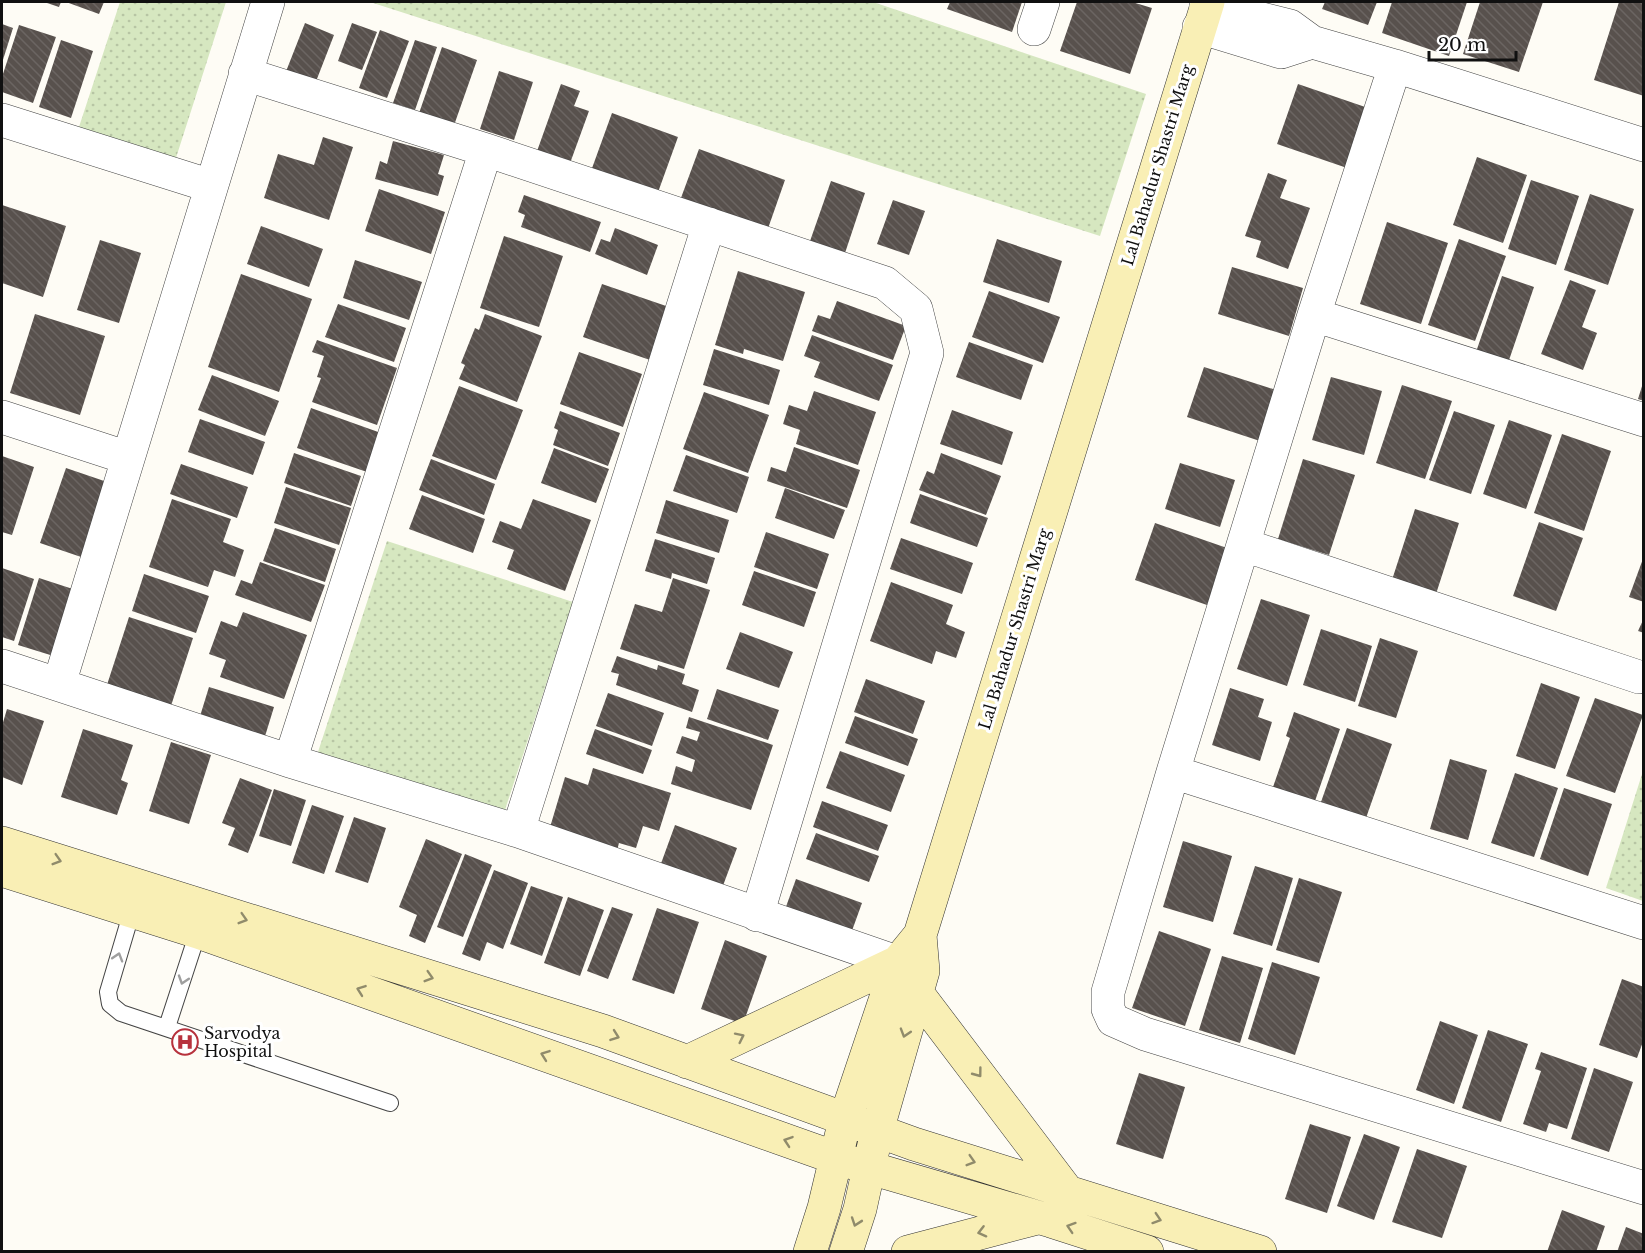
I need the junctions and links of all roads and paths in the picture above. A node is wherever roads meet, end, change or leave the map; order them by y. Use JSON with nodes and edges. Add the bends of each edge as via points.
{"nodes":[{"id":1,"x":268,"y":2,"type":"edge"},
{"id":2,"x":1204,"y":11,"type":"edge"},
{"id":3,"x":1395,"y":66,"type":"junction"},
{"id":4,"x":246,"y":74,"type":"junction"},
{"id":5,"x":2,"y":120,"type":"edge"},
{"id":6,"x":1644,"y":145,"type":"edge"},
{"id":7,"x":486,"y":150,"type":"junction"},
{"id":8,"x":211,"y":186,"type":"junction"},
{"id":9,"x":708,"y":224,"type":"junction"},
{"id":10,"x":1314,"y":315,"type":"junction"},
{"id":11,"x":2,"y":417,"type":"edge"},
{"id":12,"x":1644,"y":420,"type":"edge"},
{"id":13,"x":128,"y":458,"type":"junction"},
{"id":14,"x":1244,"y":545,"type":"junction"},
{"id":15,"x":2,"y":666,"type":"edge"},
{"id":16,"x":1639,"y":677,"type":"dead end"},
{"id":17,"x":59,"y":684,"type":"junction"},
{"id":18,"x":290,"y":761,"type":"junction"},
{"id":19,"x":1173,"y":772,"type":"junction"},
{"id":20,"x":518,"y":831,"type":"junction"},
{"id":21,"x":2,"y":843,"type":"edge"},
{"id":22,"x":2,"y":870,"type":"edge"},
{"id":23,"x":132,"y":911,"type":"junction"},
{"id":24,"x":758,"y":915,"type":"junction"},
{"id":25,"x":1644,"y":924,"type":"edge"},
{"id":26,"x":198,"y":932,"type":"junction"},
{"id":27,"x":913,"y":975,"type":"junction"},
{"id":28,"x":167,"y":1027,"type":"junction"},
{"id":29,"x":687,"y":1062,"type":"junction"},
{"id":30,"x":390,"y":1103,"type":"dead end"},
{"id":31,"x":846,"y":1120,"type":"junction"},
{"id":32,"x":877,"y":1131,"type":"junction"},
{"id":33,"x":836,"y":1158,"type":"junction"},
{"id":34,"x":869,"y":1167,"type":"junction"},
{"id":35,"x":1644,"y":1188,"type":"edge"},
{"id":36,"x":1067,"y":1191,"type":"junction"},
{"id":37,"x":1039,"y":1217,"type":"junction"},
{"id":38,"x":810,"y":1251,"type":"edge"},
{"id":39,"x":846,"y":1251,"type":"edge"},
{"id":40,"x":908,"y":1251,"type":"edge"},
{"id":41,"x":1147,"y":1251,"type":"edge"},
{"id":42,"x":1260,"y":1251,"type":"edge"}],
"edges":[{"from":1,"to":4,"type":"street"},
{"from":2,"to":3,"type":"street","via":[[1281,52],[1312,42]]},
{"from":2,"to":27,"type":"street","name":"Lal Bahadur Shastri Marg","via":[[920,935]]},
{"from":3,"to":6,"type":"street"},
{"from":3,"to":10,"type":"street"},
{"from":4,"to":7,"type":"street"},
{"from":4,"to":8,"type":"street"},
{"from":5,"to":8,"type":"street"},
{"from":7,"to":9,"type":"street"},
{"from":7,"to":18,"type":"street"},
{"from":8,"to":13,"type":"street"},
{"from":9,"to":20,"type":"street"},
{"from":9,"to":24,"type":"street","via":[[885,283],[916,309],[927,353]]},
{"from":10,"to":12,"type":"street"},
{"from":10,"to":14,"type":"street"},
{"from":11,"to":13,"type":"street"},
{"from":13,"to":17,"type":"street"},
{"from":14,"to":16,"type":"street"},
{"from":14,"to":19,"type":"street"},
{"from":15,"to":17,"type":"street"},
{"from":17,"to":18,"type":"street"},
{"from":18,"to":20,"type":"street"},
{"from":19,"to":25,"type":"street"},
{"from":19,"to":35,"type":"street","via":[[1108,992],[1113,1020],[1145,1034]]},
{"from":20,"to":24,"type":"street"},
{"from":21,"to":29,"type":"street","one_way":true,"via":[[603,1031]]},
{"from":22,"to":23,"type":"street"},
{"from":23,"to":26,"type":"street"},
{"from":28,"to":23,"type":"lane","one_way":true,"via":[[121,1013],[110,1004],[108,992]]},
{"from":24,"to":27,"type":"street"},
{"from":26,"to":28,"type":"lane","one_way":true},
{"from":33,"to":26,"type":"street","one_way":true},
{"from":29,"to":27,"type":"street","one_way":true},
{"from":27,"to":31,"type":"street"},
{"from":27,"to":32,"type":"street","one_way":true},
{"from":27,"to":36,"type":"street","one_way":true},
{"from":28,"to":30,"type":"lane"},
{"from":29,"to":31,"type":"street"},
{"from":31,"to":32,"type":"street"},
{"from":31,"to":33,"type":"street"},
{"from":32,"to":34,"type":"street"},
{"from":32,"to":36,"type":"street","one_way":true},
{"from":33,"to":34,"type":"street"},
{"from":33,"to":38,"type":"street"},
{"from":34,"to":37,"type":"street"},
{"from":34,"to":39,"type":"street","one_way":true},
{"from":36,"to":42,"type":"street","one_way":true},
{"from":37,"to":40,"type":"street","one_way":true},
{"from":41,"to":37,"type":"street","one_way":true}]}
